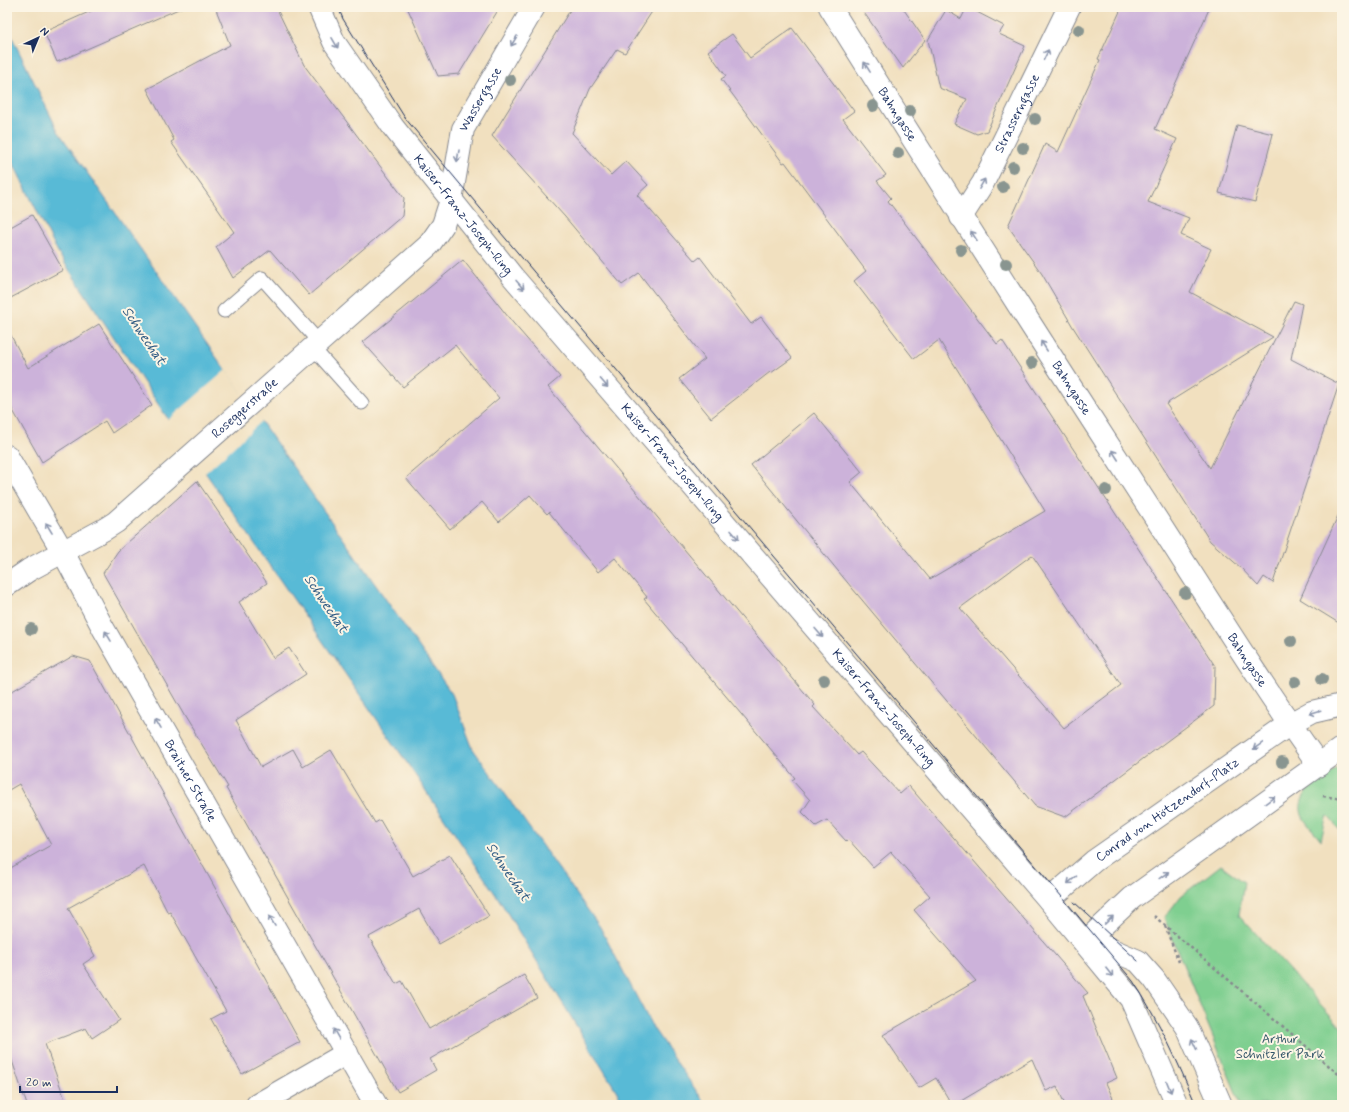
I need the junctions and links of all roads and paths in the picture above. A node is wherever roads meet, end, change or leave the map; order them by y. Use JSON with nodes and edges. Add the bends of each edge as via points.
{"nodes":[{"id":1,"x":319,"y":7,"type":"edge"},
{"id":2,"x":534,"y":7,"type":"edge"},
{"id":3,"x":830,"y":7,"type":"edge"},
{"id":4,"x":1069,"y":7,"type":"edge"},
{"id":5,"x":451,"y":200,"type":"junction"},
{"id":6,"x":962,"y":217,"type":"junction"},
{"id":7,"x":224,"y":310,"type":"dead end"},
{"id":8,"x":316,"y":345,"type":"junction"},
{"id":9,"x":362,"y":403,"type":"dead end"},
{"id":10,"x":7,"y":456,"type":"edge"},
{"id":11,"x":63,"y":552,"type":"junction"},
{"id":12,"x":7,"y":584,"type":"edge"},
{"id":13,"x":1342,"y":705,"type":"edge"},
{"id":14,"x":1290,"y":724,"type":"junction"},
{"id":15,"x":1342,"y":748,"type":"edge"},
{"id":16,"x":1319,"y":765,"type":"junction"},
{"id":17,"x":1049,"y":900,"type":"junction"},
{"id":18,"x":1154,"y":916,"type":"dead end"},
{"id":19,"x":1085,"y":942,"type":"junction"},
{"id":20,"x":347,"y":1053,"type":"junction"},
{"id":21,"x":1342,"y":1077,"type":"edge"},
{"id":22,"x":257,"y":1105,"type":"edge"},
{"id":23,"x":376,"y":1105,"type":"edge"},
{"id":24,"x":1177,"y":1105,"type":"edge"},
{"id":25,"x":1221,"y":1105,"type":"edge"}],
"edges":[{"from":1,"to":5,"type":"street","name":"Kaiser-Franz-Joseph-Ring","one_way":true,"via":[[334,42],[393,127]]},
{"from":2,"to":5,"type":"street","name":"Wassergasse","one_way":true,"via":[[463,129]]},
{"from":6,"to":3,"type":"street","name":"Bahngasse","one_way":true},
{"from":6,"to":4,"type":"street","name":"Strasserngasse","one_way":true,"via":[[983,183]]},
{"from":5,"to":8,"type":"street","name":"Roseggerstraße","via":[[443,225],[429,245]]},
{"from":5,"to":17,"type":"street","name":"Kaiser-Franz-Joseph-Ring","one_way":true,"via":[[518,283]]},
{"from":14,"to":6,"type":"street","name":"Bahngasse","one_way":true},
{"from":7,"to":8,"type":"lane","via":[[262,278]]},
{"from":8,"to":9,"type":"lane"},
{"from":8,"to":11,"type":"street","name":"Roseggerstraße","via":[[116,522]]},
{"from":11,"to":10,"type":"street","name":"Braitner Straße","one_way":true},
{"from":11,"to":12,"type":"street","name":"Roseggerstraße"},
{"from":20,"to":11,"type":"street","name":"Braitner Straße","one_way":true,"via":[[103,628]]},
{"from":13,"to":14,"type":"street","name":"Conrad von Hötzendorf-Platz","one_way":true,"via":[[1312,712]]},
{"from":14,"to":16,"type":"street","name":"Bahngasse"},
{"from":14,"to":17,"type":"street","name":"Conrad von Hötzendorf-Platz","one_way":true,"via":[[1094,861]]},
{"from":15,"to":16,"type":"street"},
{"from":19,"to":16,"type":"street","one_way":true,"via":[[1132,898]]},
{"from":17,"to":19,"type":"street"},
{"from":18,"to":21,"type":"path"},
{"from":19,"to":24,"type":"street","one_way":true,"via":[[1131,999]]},
{"from":25,"to":19,"type":"street","one_way":true,"via":[[1187,1027],[1154,979],[1138,961],[1105,947]]},
{"from":20,"to":22,"type":"street"},
{"from":20,"to":23,"type":"street","name":"Braitner Straße"}]}
